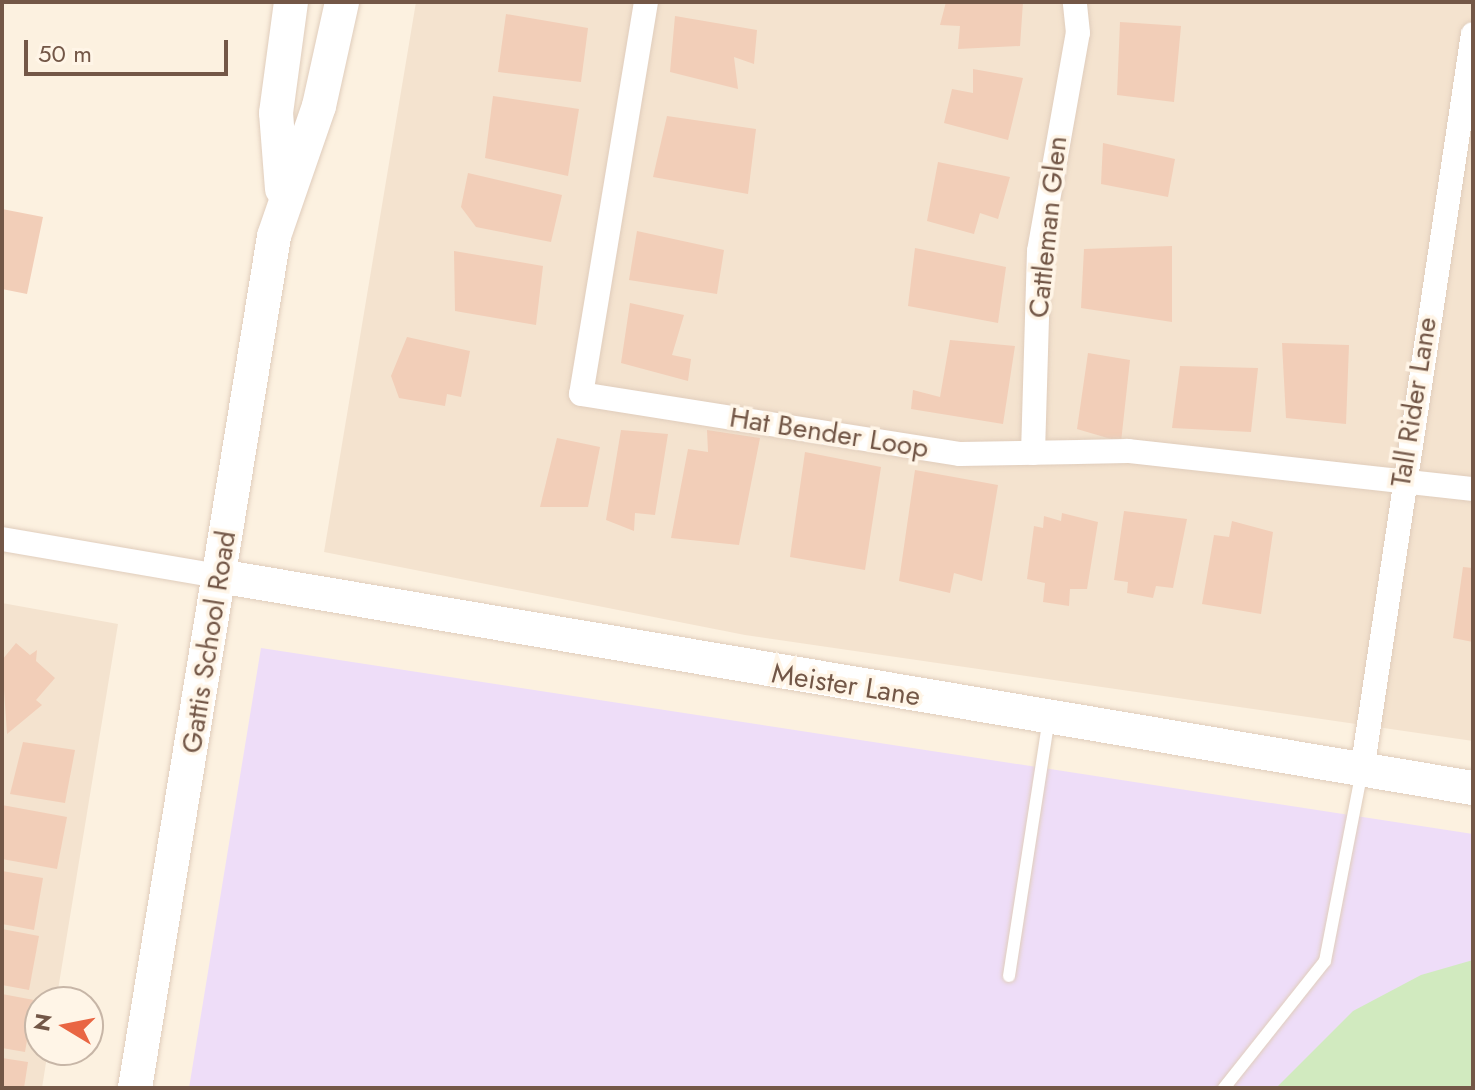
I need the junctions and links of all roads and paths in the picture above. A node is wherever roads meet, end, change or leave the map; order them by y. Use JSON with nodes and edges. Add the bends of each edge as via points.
{"nodes":[{"id":1,"x":291,"y":2,"type":"edge"},
{"id":2,"x":342,"y":2,"type":"edge"},
{"id":3,"x":646,"y":2,"type":"edge"},
{"id":4,"x":1075,"y":2,"type":"edge"},
{"id":5,"x":1473,"y":34,"type":"edge"},
{"id":6,"x":283,"y":197,"type":"junction"},
{"id":7,"x":1033,"y":453,"type":"junction"},
{"id":8,"x":1401,"y":477,"type":"junction"},
{"id":9,"x":1473,"y":489,"type":"edge"},
{"id":10,"x":2,"y":539,"type":"edge"},
{"id":11,"x":219,"y":576,"type":"junction"},
{"id":12,"x":1049,"y":719,"type":"junction"},
{"id":13,"x":1362,"y":771,"type":"junction"},
{"id":14,"x":1473,"y":788,"type":"edge"},
{"id":15,"x":1009,"y":976,"type":"dead end"},
{"id":16,"x":135,"y":1088,"type":"edge"},
{"id":17,"x":1224,"y":1088,"type":"edge"}],
"edges":[{"from":1,"to":6,"type":"main road","name":"Gattis School Road","via":[[276,113]]},
{"from":2,"to":6,"type":"main road","name":"Gattis School Road","via":[[319,106]]},
{"from":3,"to":7,"type":"street","name":"Hat Bender Loop","via":[[581,394],[960,454]]},
{"from":4,"to":7,"type":"street","name":"Cattleman Glen","via":[[1078,33],[1039,251]]},
{"from":5,"to":8,"type":"street","name":"Tall Rider Lane"},
{"from":6,"to":11,"type":"main road","name":"Gattis School Road"},
{"from":7,"to":8,"type":"street","name":"Hat Bender Loop","via":[[1128,451]]},
{"from":8,"to":9,"type":"street","name":"Hat Bender Loop"},
{"from":8,"to":13,"type":"street","name":"Tall Rider Lane"},
{"from":10,"to":11,"type":"street"},
{"from":11,"to":12,"type":"main road","name":"Meister Lane"},
{"from":11,"to":16,"type":"main road","name":"Gattis School Road"},
{"from":12,"to":13,"type":"main road","name":"Meister Lane"},
{"from":12,"to":15,"type":"lane"},
{"from":13,"to":14,"type":"main road","name":"Meister Lane"},
{"from":13,"to":17,"type":"lane","via":[[1325,961]]}]}
